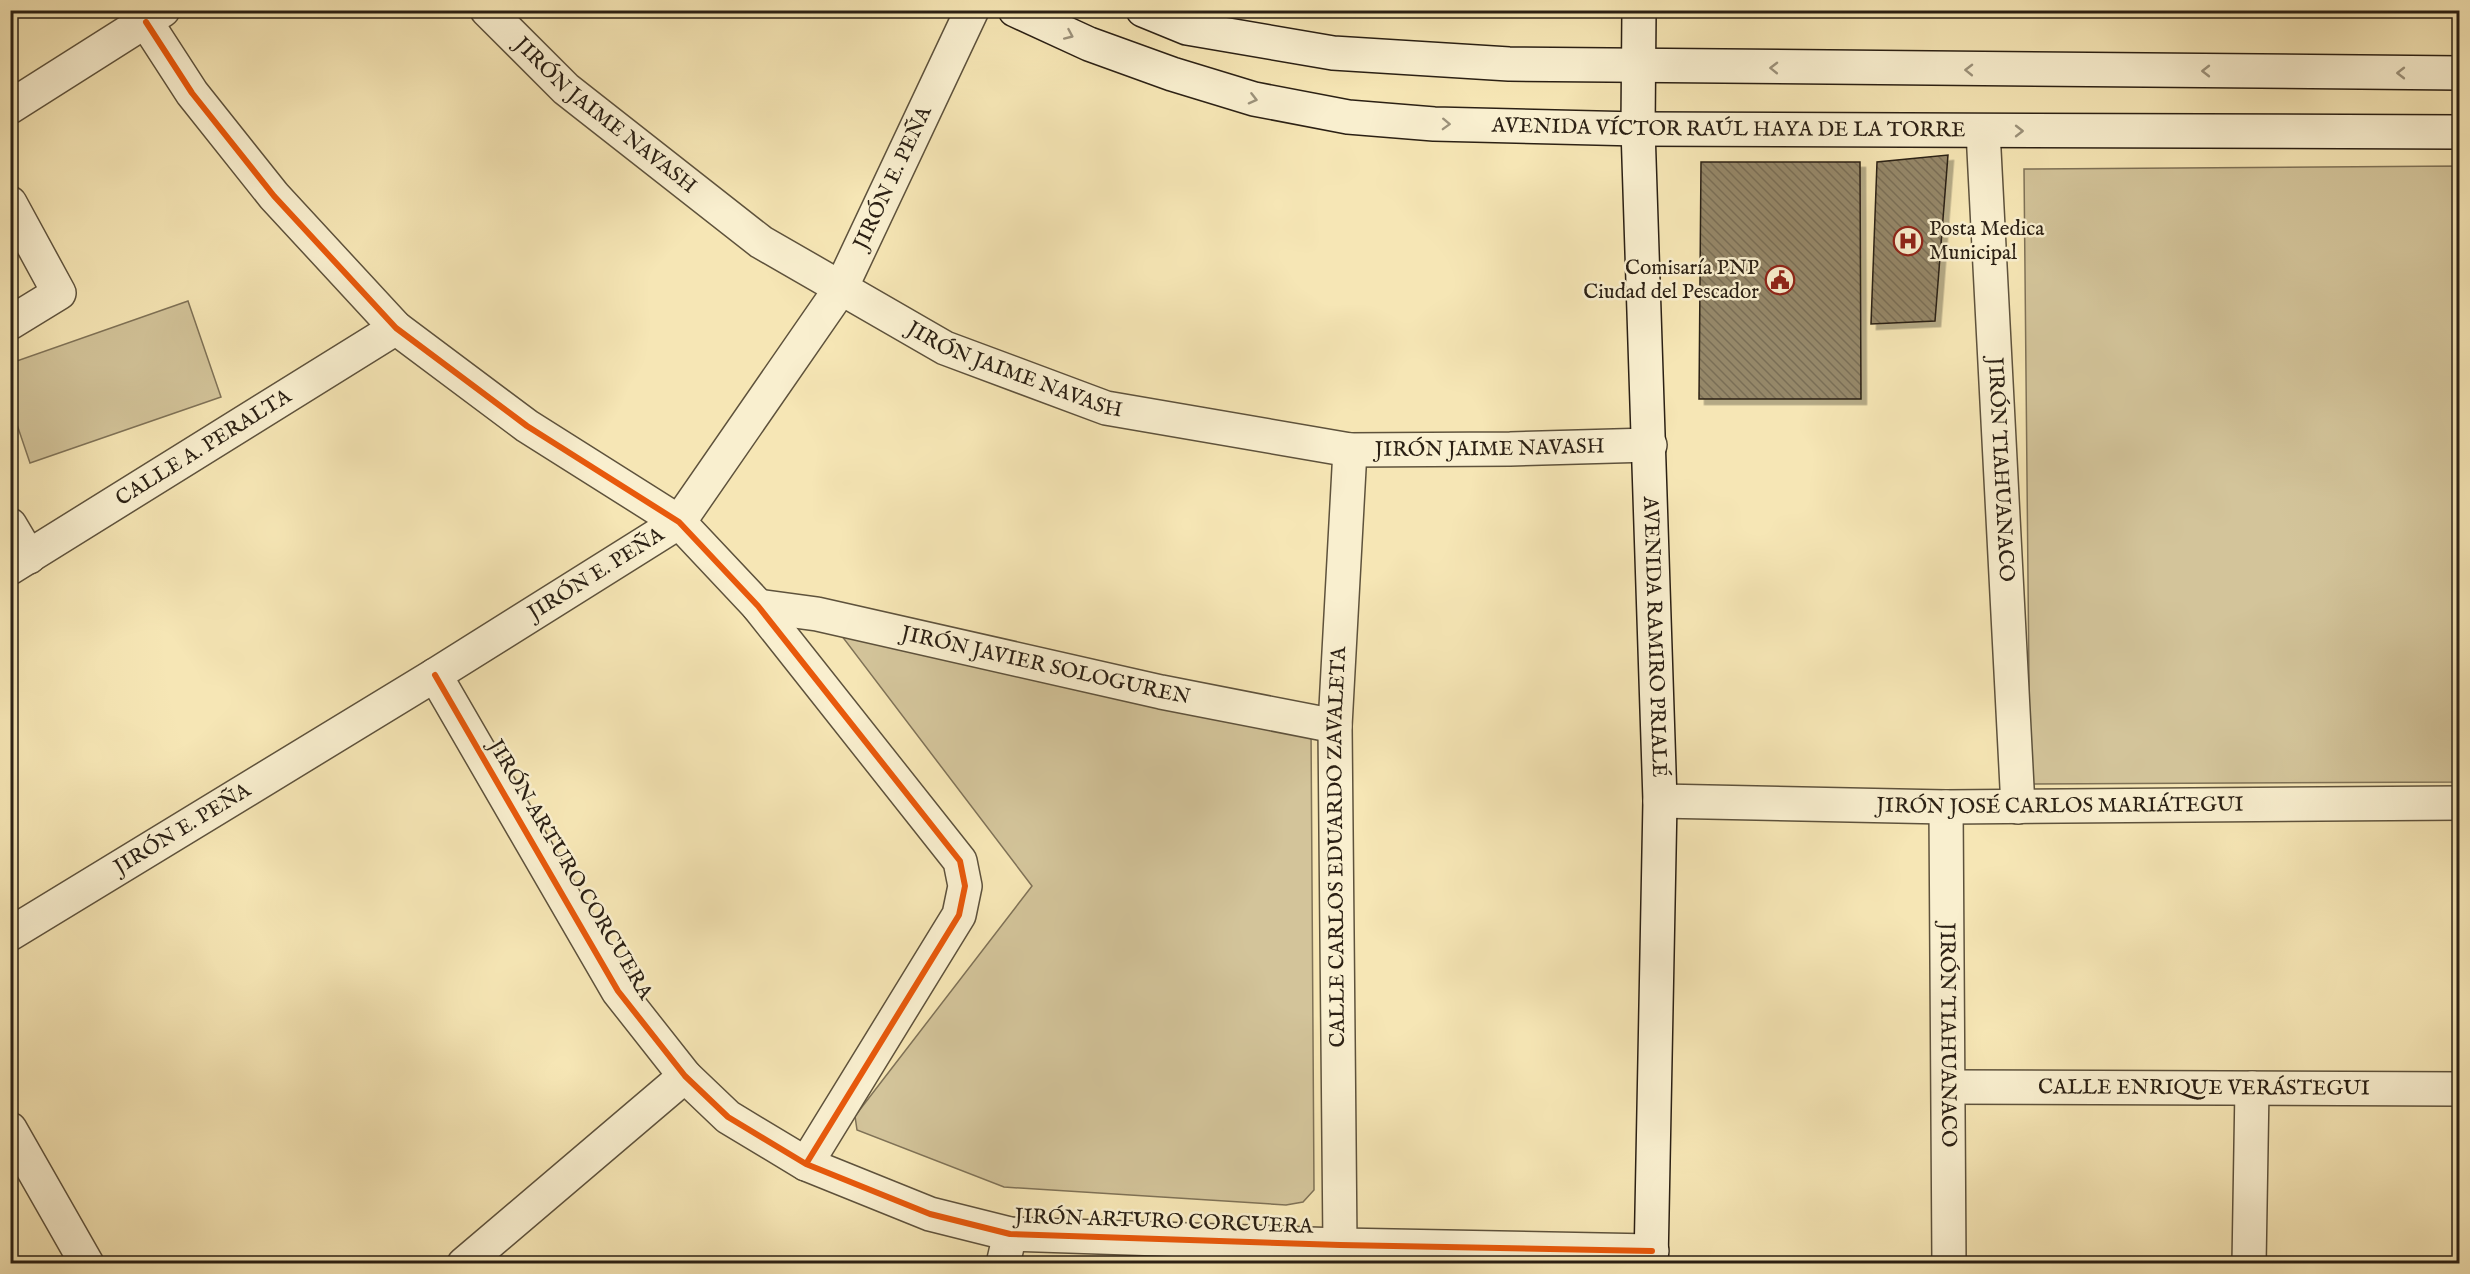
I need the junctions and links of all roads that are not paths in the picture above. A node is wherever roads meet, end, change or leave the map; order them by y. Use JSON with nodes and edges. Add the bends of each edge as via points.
{"nodes":[{"id":1,"x":487,"y":10,"type":"edge"},
{"id":2,"x":972,"y":10,"type":"edge"},
{"id":3,"x":1016,"y":10,"type":"edge"},
{"id":4,"x":1143,"y":10,"type":"edge"},
{"id":5,"x":1639,"y":10,"type":"edge"},
{"id":6,"x":155,"y":16,"type":"edge"},
{"id":7,"x":1638,"y":66,"type":"junction"},
{"id":8,"x":2460,"y":73,"type":"edge"},
{"id":9,"x":10,"y":107,"type":"edge"},
{"id":10,"x":1638,"y":129,"type":"junction"},
{"id":11,"x":1983,"y":131,"type":"junction"},
{"id":12,"x":2460,"y":132,"type":"edge"},
{"id":13,"x":10,"y":203,"type":"edge"},
{"id":14,"x":841,"y":288,"type":"junction"},
{"id":15,"x":10,"y":323,"type":"edge"},
{"id":16,"x":396,"y":328,"type":"junction"},
{"id":17,"x":1650,"y":445,"type":"junction"},
{"id":18,"x":1350,"y":450,"type":"junction"},
{"id":19,"x":679,"y":522,"type":"junction"},
{"id":20,"x":10,"y":525,"type":"edge"},
{"id":21,"x":20,"y":563,"type":"edge"},
{"id":22,"x":758,"y":606,"type":"junction"},
{"id":23,"x":435,"y":675,"type":"junction"},
{"id":24,"x":1335,"y":726,"type":"junction"},
{"id":25,"x":1660,"y":801,"type":"junction"},
{"id":26,"x":2460,"y":803,"type":"edge"},
{"id":27,"x":1946,"y":807,"type":"junction"},
{"id":28,"x":2018,"y":807,"type":"junction"},
{"id":29,"x":10,"y":934,"type":"edge"},
{"id":30,"x":685,"y":1076,"type":"junction"},
{"id":31,"x":1949,"y":1087,"type":"junction"},
{"id":32,"x":2252,"y":1089,"type":"junction"},
{"id":33,"x":2460,"y":1089,"type":"edge"},
{"id":34,"x":10,"y":1130,"type":"edge"},
{"id":35,"x":806,"y":1164,"type":"junction"},
{"id":36,"x":1340,"y":1245,"type":"junction"},
{"id":37,"x":1007,"y":1249,"type":"edge"},
{"id":38,"x":1652,"y":1257,"type":"edge"},
{"id":39,"x":76,"y":1260,"type":"edge"},
{"id":40,"x":464,"y":1263,"type":"edge"},
{"id":41,"x":1949,"y":1263,"type":"edge"},
{"id":42,"x":2249,"y":1263,"type":"edge"}],
"edges":[{"from":1,"to":14,"type":"street","name":"JIRÓN JAIME NAVASH","via":[[566,89],[761,242]]},
{"from":2,"to":14,"type":"street","name":"JIRÓN E. PEÑA"},
{"from":3,"to":10,"type":"street","name":"AVENIDA VÍCTOR RAÚL HAYA DE LA TORRE","one_way":true,"via":[[1089,44],[1265,102],[1348,117],[1423,123]]},
{"from":4,"to":7,"type":"street","via":[[1188,28],[1333,53],[1509,64]]},
{"from":5,"to":7,"type":"street","name":"AVENIDA RAMIRO PRIALÉ"},
{"from":6,"to":9,"type":"street"},
{"from":6,"to":16,"type":"street","via":[[192,93],[273,196]]},
{"from":8,"to":7,"type":"street","one_way":true},
{"from":7,"to":10,"type":"street","name":"AVENIDA RAMIRO PRIALÉ"},
{"from":10,"to":11,"type":"street","name":"AVENIDA VÍCTOR RAÚL HAYA DE LA TORRE"},
{"from":10,"to":17,"type":"street","name":"AVENIDA RAMIRO PRIALÉ"},
{"from":11,"to":12,"type":"street","name":"AVENIDA VÍCTOR RAÚL HAYA DE LA TORRE","one_way":true},
{"from":11,"to":28,"type":"street","name":"JIRÓN TIAHUANACO"},
{"from":13,"to":15,"type":"street","via":[[59,293]]},
{"from":14,"to":18,"type":"street","name":"JIRÓN JAIME NAVASH","via":[[945,348],[1106,408]]},
{"from":14,"to":19,"type":"street","name":"JIRÓN E. PEÑA"},
{"from":16,"to":19,"type":"street","via":[[527,426]]},
{"from":16,"to":21,"type":"street","name":"CALLE A. PERALTA"},
{"from":17,"to":18,"type":"street","name":"JIRÓN JAIME NAVASH"},
{"from":17,"to":25,"type":"street","name":"AVENIDA RAMIRO PRIALÉ"},
{"from":18,"to":24,"type":"street","name":"CALLE CARLOS EDUARDO ZAVALETA"},
{"from":19,"to":22,"type":"street"},
{"from":19,"to":23,"type":"street","name":"JIRÓN E. PEÑA"},
{"from":20,"to":21,"type":"street"},
{"from":22,"to":24,"type":"street","name":"JIRÓN JAVIER SOLOGUREN","via":[[818,614],[1161,692]]},
{"from":22,"to":35,"type":"street","via":[[960,861],[965,886],[959,915]]},
{"from":23,"to":29,"type":"street","name":"JIRÓN E. PEÑA"},
{"from":23,"to":30,"type":"street","name":"JIRÓN ARTURO CORCUERA","via":[[618,991]]},
{"from":24,"to":36,"type":"street","name":"CALLE CARLOS EDUARDO ZAVALETA"},
{"from":25,"to":27,"type":"street","name":"JIRÓN JOSÉ CARLOS MARIÁTEGUI"},
{"from":25,"to":38,"type":"street","name":"AVENIDA RAMIRO PRIALÉ"},
{"from":26,"to":28,"type":"street","name":"JIRÓN JOSÉ CARLOS MARIÁTEGUI"},
{"from":27,"to":28,"type":"street","name":"JIRÓN JOSÉ CARLOS MARIÁTEGUI"},
{"from":27,"to":31,"type":"street","name":"JIRÓN TIAHUANACO"},
{"from":30,"to":35,"type":"street","name":"JIRÓN ARTURO CORCUERA","via":[[728,1117]]},
{"from":30,"to":40,"type":"street"},
{"from":31,"to":32,"type":"street","name":"CALLE ENRIQUE VERÁSTEGUI"},
{"from":31,"to":41,"type":"street","name":"JIRÓN TIAHUANACO"},
{"from":32,"to":33,"type":"street","name":"CALLE ENRIQUE VERÁSTEGUI"},
{"from":32,"to":42,"type":"street"},
{"from":34,"to":39,"type":"street"},
{"from":35,"to":37,"type":"street","name":"JIRÓN ARTURO CORCUERA"},
{"from":36,"to":37,"type":"street","name":"JIRÓN ARTURO CORCUERA"},
{"from":36,"to":38,"type":"street","name":"JIRÓN ARTURO CORCUERA"}]}
